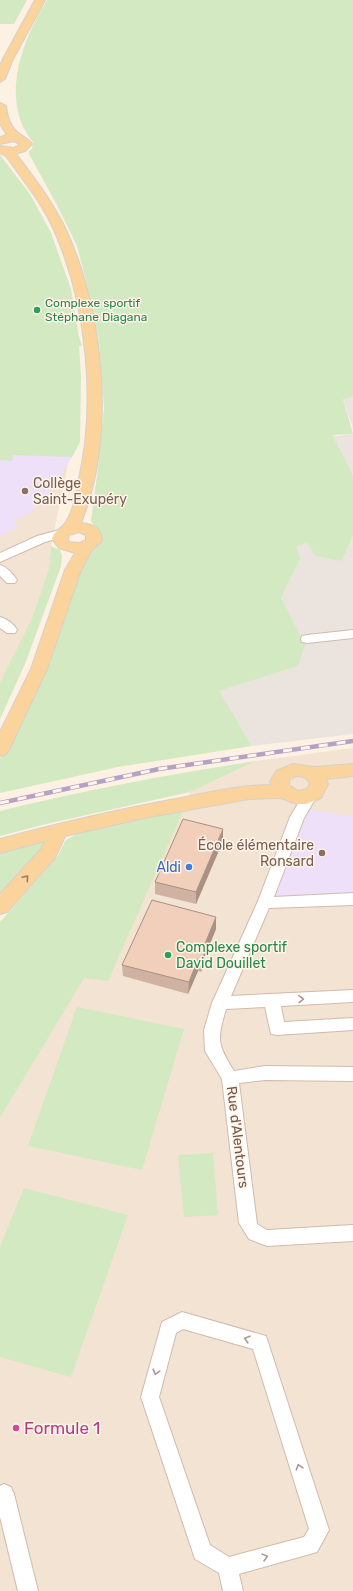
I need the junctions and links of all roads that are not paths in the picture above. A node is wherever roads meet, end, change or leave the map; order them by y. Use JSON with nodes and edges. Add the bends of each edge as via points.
{"nodes":[{"id":1,"x":36,"y":0,"type":"edge"},
{"id":2,"x":40,"y":0,"type":"edge"},
{"id":3,"x":0,"y":66,"type":"edge"},
{"id":4,"x":0,"y":79,"type":"edge"},
{"id":5,"x":0,"y":106,"type":"edge"},
{"id":6,"x":0,"y":134,"type":"edge"},
{"id":7,"x":21,"y":143,"type":"junction"},
{"id":8,"x":1,"y":147,"type":"edge"},
{"id":9,"x":88,"y":529,"type":"junction"},
{"id":10,"x":65,"y":538,"type":"junction"},
{"id":11,"x":86,"y":547,"type":"junction"},
{"id":12,"x":0,"y":558,"type":"edge"},
{"id":13,"x":0,"y":569,"type":"edge"},
{"id":14,"x":11,"y":580,"type":"dead end"},
{"id":15,"x":0,"y":621,"type":"edge"},
{"id":16,"x":10,"y":630,"type":"dead end"},
{"id":17,"x":353,"y":634,"type":"edge"},
{"id":18,"x":307,"y":640,"type":"dead end"},
{"id":19,"x":0,"y":736,"type":"edge"},
{"id":20,"x":0,"y":750,"type":"edge"},
{"id":21,"x":353,"y":770,"type":"edge"},
{"id":22,"x":353,"y":774,"type":"edge"},
{"id":23,"x":313,"y":785,"type":"junction"},
{"id":24,"x":285,"y":789,"type":"junction"},
{"id":25,"x":297,"y":817,"type":"junction"},
{"id":26,"x":59,"y":830,"type":"junction"},
{"id":27,"x":0,"y":841,"type":"edge"},
{"id":28,"x":0,"y":846,"type":"edge"},
{"id":29,"x":353,"y":899,"type":"edge"},
{"id":30,"x":265,"y":901,"type":"junction"},
{"id":31,"x":0,"y":908,"type":"edge"},
{"id":32,"x":353,"y":996,"type":"edge"},
{"id":33,"x":272,"y":1000,"type":"junction"},
{"id":34,"x":220,"y":1003,"type":"junction"},
{"id":35,"x":353,"y":1024,"type":"edge"},
{"id":36,"x":353,"y":1074,"type":"edge"},
{"id":37,"x":230,"y":1078,"type":"junction"},
{"id":38,"x":353,"y":1233,"type":"edge"},
{"id":39,"x":4,"y":1494,"type":"dead end"},
{"id":40,"x":228,"y":1567,"type":"junction"},
{"id":41,"x":28,"y":1591,"type":"edge"},
{"id":42,"x":233,"y":1591,"type":"edge"}],
"edges":[{"from":1,"to":3,"type":"main road"},
{"from":2,"to":4,"type":"main road"},
{"from":5,"to":7,"type":"main road","via":[[6,125]]},
{"from":6,"to":8,"type":"main road"},
{"from":7,"to":8,"type":"main road","via":[[14,151]]},
{"from":7,"to":9,"type":"main road","via":[[24,155],[54,207],[70,242],[84,287],[92,328],[97,370],[97,417],[86,516]]},
{"from":8,"to":10,"type":"main road","via":[[11,155],[41,196],[60,230],[76,274],[86,321],[92,385],[90,452],[84,488],[74,521]]},
{"from":9,"to":10,"type":"main road","via":[[79,527]]},
{"from":9,"to":11,"type":"main road","via":[[94,534],[95,539]]},
{"from":10,"to":11,"type":"main road","via":[[76,548]]},
{"from":10,"to":12,"type":"street","via":[[37,541]]},
{"from":10,"to":19,"type":"main road","via":[[68,562],[51,619],[32,668]]},
{"from":11,"to":20,"type":"main road","via":[[73,570],[39,668]]},
{"from":13,"to":14,"type":"street"},
{"from":15,"to":16,"type":"street"},
{"from":17,"to":18,"type":"street"},
{"from":21,"to":23,"type":"main road"},
{"from":22,"to":23,"type":"main road"},
{"from":23,"to":24,"type":"main road","via":[[299,798]]},
{"from":23,"to":24,"type":"main road","via":[[304,770],[293,770],[284,774]]},
{"from":23,"to":25,"type":"street","name":"Rue d'Alentours"},
{"from":24,"to":25,"type":"street"},
{"from":24,"to":26,"type":"main road","via":[[248,792]]},
{"from":24,"to":27,"type":"main road","via":[[258,786],[137,808]]},
{"from":25,"to":30,"type":"street","name":"Rue d'Alentours"},
{"from":26,"to":28,"type":"main road"},
{"from":31,"to":26,"type":"main road","one_way":true,"via":[[48,853]]},
{"from":29,"to":30,"type":"street","via":[[272,903]]},
{"from":30,"to":34,"type":"street","name":"Rue d'Alentours"},
{"from":33,"to":32,"type":"street","one_way":true},
{"from":33,"to":34,"type":"street"},
{"from":33,"to":35,"type":"street","via":[[277,1029]]},
{"from":34,"to":37,"type":"street","name":"Rue d'Alentours","via":[[212,1030],[213,1051]]},
{"from":36,"to":37,"type":"street","via":[[265,1073]]},
{"from":37,"to":38,"type":"street","name":"Rue d'Alentours","via":[[248,1223],[252,1231],[267,1238]]},
{"from":39,"to":41,"type":"street"},
{"from":40,"to":40,"type":"street","one_way":true,"via":[[310,1545],[319,1530],[260,1342],[182,1320],[168,1328],[150,1396],[202,1552]]},
{"from":40,"to":42,"type":"street"}]}
